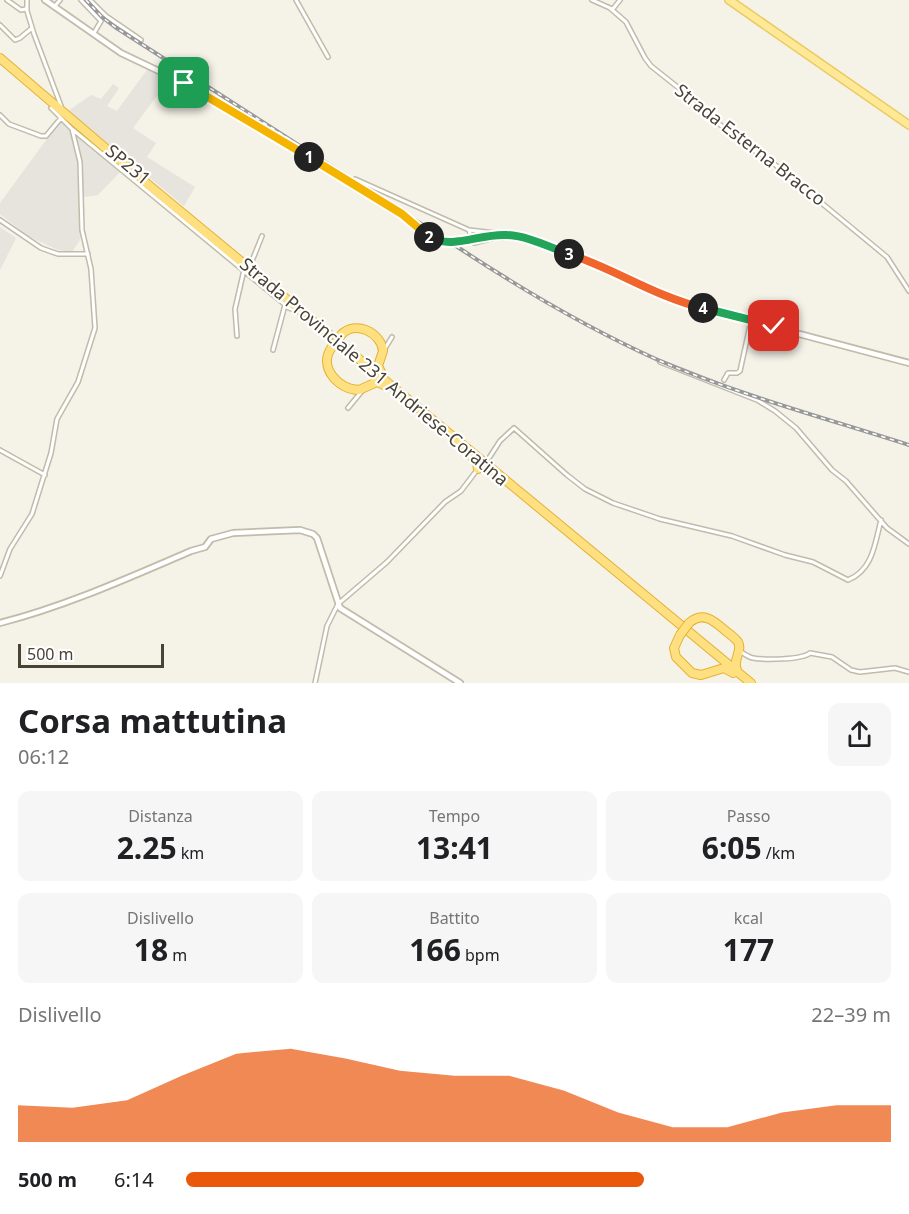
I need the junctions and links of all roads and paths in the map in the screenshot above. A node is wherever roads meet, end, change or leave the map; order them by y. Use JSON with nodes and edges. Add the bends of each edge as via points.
{"nodes":[{"id":1,"x":7,"y":0,"type":"edge"},
{"id":2,"x":45,"y":0,"type":"edge"},
{"id":3,"x":60,"y":0,"type":"edge"},
{"id":4,"x":81,"y":0,"type":"edge"},
{"id":5,"x":90,"y":0,"type":"edge"},
{"id":6,"x":296,"y":0,"type":"edge"},
{"id":7,"x":592,"y":0,"type":"edge"},
{"id":8,"x":620,"y":0,"type":"edge"},
{"id":9,"x":727,"y":1,"type":"edge"},
{"id":10,"x":28,"y":2,"type":"edge"},
{"id":11,"x":54,"y":7,"type":"junction"},
{"id":12,"x":612,"y":9,"type":"junction"},
{"id":13,"x":21,"y":10,"type":"junction"},
{"id":14,"x":29,"y":18,"type":"junction"},
{"id":15,"x":0,"y":26,"type":"edge"},
{"id":16,"x":32,"y":28,"type":"junction"},
{"id":17,"x":94,"y":33,"type":"junction"},
{"id":18,"x":141,"y":40,"type":"dead end"},
{"id":19,"x":328,"y":57,"type":"dead end"},
{"id":20,"x":0,"y":58,"type":"edge"},
{"id":21,"x":57,"y":95,"type":"junction"},
{"id":22,"x":51,"y":104,"type":"junction"},
{"id":23,"x":62,"y":109,"type":"junction"},
{"id":24,"x":0,"y":115,"type":"edge"},
{"id":25,"x":61,"y":118,"type":"junction"},
{"id":26,"x":909,"y":125,"type":"edge"},
{"id":27,"x":72,"y":129,"type":"junction"},
{"id":28,"x":355,"y":179,"type":"dead end"},
{"id":29,"x":0,"y":220,"type":"edge"},
{"id":30,"x":469,"y":230,"type":"junction"},
{"id":31,"x":495,"y":233,"type":"junction"},
{"id":32,"x":262,"y":236,"type":"dead end"},
{"id":33,"x":519,"y":237,"type":"junction"},
{"id":34,"x":88,"y":254,"type":"junction"},
{"id":35,"x":250,"y":266,"type":"junction"},
{"id":36,"x":244,"y":270,"type":"junction"},
{"id":37,"x":256,"y":275,"type":"junction"},
{"id":38,"x":909,"y":291,"type":"edge"},
{"id":39,"x":285,"y":305,"type":"junction"},
{"id":40,"x":297,"y":311,"type":"junction"},
{"id":41,"x":751,"y":321,"type":"junction"},
{"id":42,"x":237,"y":336,"type":"dead end"},
{"id":43,"x":383,"y":346,"type":"junction"},
{"id":44,"x":346,"y":349,"type":"junction"},
{"id":45,"x":273,"y":350,"type":"dead end"},
{"id":46,"x":660,"y":363,"type":"dead end"},
{"id":47,"x":909,"y":363,"type":"edge"},
{"id":48,"x":363,"y":367,"type":"junction"},
{"id":49,"x":384,"y":380,"type":"junction"},
{"id":50,"x":724,"y":380,"type":"dead end"},
{"id":51,"x":390,"y":389,"type":"junction"},
{"id":52,"x":358,"y":392,"type":"junction"},
{"id":53,"x":348,"y":408,"type":"dead end"},
{"id":54,"x":457,"y":443,"type":"junction"},
{"id":55,"x":0,"y":450,"type":"edge"},
{"id":56,"x":489,"y":458,"type":"junction"},
{"id":57,"x":478,"y":469,"type":"junction"},
{"id":58,"x":45,"y":475,"type":"junction"},
{"id":59,"x":502,"y":480,"type":"junction"},
{"id":60,"x":881,"y":520,"type":"junction"},
{"id":61,"x":909,"y":544,"type":"edge"},
{"id":62,"x":0,"y":576,"type":"edge"},
{"id":63,"x":338,"y":604,"type":"junction"},
{"id":64,"x":0,"y":623,"type":"edge"},
{"id":65,"x":699,"y":641,"type":"junction"},
{"id":66,"x":738,"y":652,"type":"junction"},
{"id":67,"x":709,"y":672,"type":"junction"},
{"id":68,"x":909,"y":672,"type":"edge"},
{"id":69,"x":315,"y":683,"type":"edge"},
{"id":70,"x":460,"y":683,"type":"edge"},
{"id":71,"x":749,"y":683,"type":"edge"}],
"edges":[{"from":1,"to":13,"type":"street"},
{"from":2,"to":11,"type":"street"},
{"from":3,"to":11,"type":"street"},
{"from":4,"to":17,"type":"street","via":[[101,21]]},
{"from":5,"to":18,"type":"street"},
{"from":6,"to":19,"type":"street"},
{"from":7,"to":12,"type":"street","name":"Strada Esterna Bracco"},
{"from":8,"to":12,"type":"street"},
{"from":9,"to":26,"type":"main road"},
{"from":10,"to":13,"type":"street","via":[[26,9]]},
{"from":10,"to":14,"type":"street"},
{"from":11,"to":17,"type":"street"},
{"from":12,"to":38,"type":"street","name":"Strada Esterna Bracco","via":[[630,27],[651,66],[888,257]]},
{"from":13,"to":14,"type":"street"},
{"from":14,"to":16,"type":"street"},
{"from":15,"to":16,"type":"street","via":[[15,40]]},
{"from":16,"to":21,"type":"street"},
{"from":17,"to":31,"type":"street","via":[[122,53],[269,132],[435,240],[450,243]]},
{"from":20,"to":22,"type":"highway","name":"Strada Provinciale 231 Andriese-Coratina","number":"SP231"},
{"from":20,"to":37,"type":"highway","name":"Strada Provinciale 231 Andriese-Coratina","number":"SP231"},
{"from":21,"to":22,"type":"street"},
{"from":21,"to":23,"type":"street"},
{"from":22,"to":23,"type":"street","name":"SP231"},
{"from":22,"to":25,"type":"street"},
{"from":22,"to":40,"type":"highway","name":"Strada Provinciale 231 Andriese-Coratina","number":"SP231"},
{"from":23,"to":35,"type":"street","name":"SP231"},
{"from":24,"to":25,"type":"street","via":[[9,124],[41,136],[46,136]]},
{"from":25,"to":27,"type":"street"},
{"from":27,"to":34,"type":"street","via":[[80,162],[82,230]]},
{"from":27,"to":36,"type":"street"},
{"from":28,"to":30,"type":"street"},
{"from":29,"to":34,"type":"street","via":[[41,248],[58,254]]},
{"from":30,"to":31,"type":"street"},
{"from":30,"to":33,"type":"street","via":[[474,243]]},
{"from":31,"to":33,"type":"street"},
{"from":32,"to":35,"type":"street"},
{"from":33,"to":41,"type":"street","via":[[575,256],[675,301]]},
{"from":34,"to":58,"type":"street","via":[[95,328],[78,382],[59,413]]},
{"from":35,"to":37,"type":"street","name":"SP231"},
{"from":36,"to":39,"type":"street"},
{"from":36,"to":42,"type":"street","via":[[234,309]]},
{"from":37,"to":44,"type":"highway","name":"Strada Provinciale 231 Andriese-Coratina","number":"SP231"},
{"from":39,"to":40,"type":"street"},
{"from":39,"to":45,"type":"street"},
{"from":40,"to":48,"type":"highway","name":"Strada Provinciale 231 Andriese-Coratina","number":"SP231"},
{"from":41,"to":47,"type":"street"},
{"from":41,"to":50,"type":"street","via":[[740,371],[728,373]]},
{"from":43,"to":44,"type":"highway","via":[[375,361],[367,362]]},
{"from":43,"to":49,"type":"highway","via":[[378,366]]},
{"from":43,"to":52,"type":"highway","bridge":true,"via":[[368,331],[357,327],[349,329],[332,347],[325,360],[328,371]]},
{"from":44,"to":49,"type":"highway","name":"Strada Provinciale 231 Andriese-Coratina","number":"SP231"},
{"from":46,"to":60,"type":"street","via":[[767,405],[796,428]]},
{"from":48,"to":51,"type":"highway","name":"Strada Provinciale 231 Andriese-Coratina","number":"SP231"},
{"from":48,"to":52,"type":"highway","via":[[368,376]]},
{"from":49,"to":54,"type":"highway","name":"Strada Provinciale 231 Andriese-Coratina","number":"SP231"},
{"from":51,"to":52,"type":"highway","via":[[376,382]]},
{"from":51,"to":54,"type":"highway","name":"Strada Provinciale 231 Andriese-Coratina","number":"SP231"},
{"from":52,"to":53,"type":"street"},
{"from":54,"to":56,"type":"highway","via":[[481,458]]},
{"from":54,"to":57,"type":"highway","via":[[477,462]]},
{"from":54,"to":59,"type":"highway","name":"Strada Provinciale 231 Andriese-Coratina","number":"SP231"},
{"from":55,"to":58,"type":"street"},
{"from":56,"to":59,"type":"highway","via":[[490,466]]},
{"from":56,"to":60,"type":"street","via":[[514,428],[585,489],[613,503],[813,562],[848,580],[867,565]]},
{"from":57,"to":59,"type":"highway","via":[[484,468]]},
{"from":57,"to":63,"type":"street","via":[[461,491]]},
{"from":58,"to":62,"type":"street","via":[[32,514],[10,549]]},
{"from":59,"to":65,"type":"highway","name":"Strada Provinciale 231 Andriese-Coratina","number":"SP231"},
{"from":60,"to":61,"type":"street"},
{"from":63,"to":64,"type":"street","via":[[313,534],[300,530],[232,533],[214,537],[205,547],[104,589]]},
{"from":63,"to":69,"type":"street","via":[[327,626]]},
{"from":63,"to":70,"type":"street","via":[[345,613]]},
{"from":65,"to":66,"type":"highway","via":[[722,657]]},
{"from":65,"to":67,"type":"highway","via":[[714,658]]},
{"from":65,"to":71,"type":"highway","name":"Strada Provinciale 231 Andriese-Coratina","number":"SP231"},
{"from":66,"to":67,"type":"highway","bridge":true,"via":[[736,639],[712,619],[699,617],[689,623],[675,648],[679,661],[696,675]]},
{"from":66,"to":68,"type":"street","via":[[752,658],[822,654],[860,672],[895,668]]},
{"from":66,"to":71,"type":"highway","via":[[736,668]]},
{"from":67,"to":71,"type":"highway","via":[[726,668]]}]}
